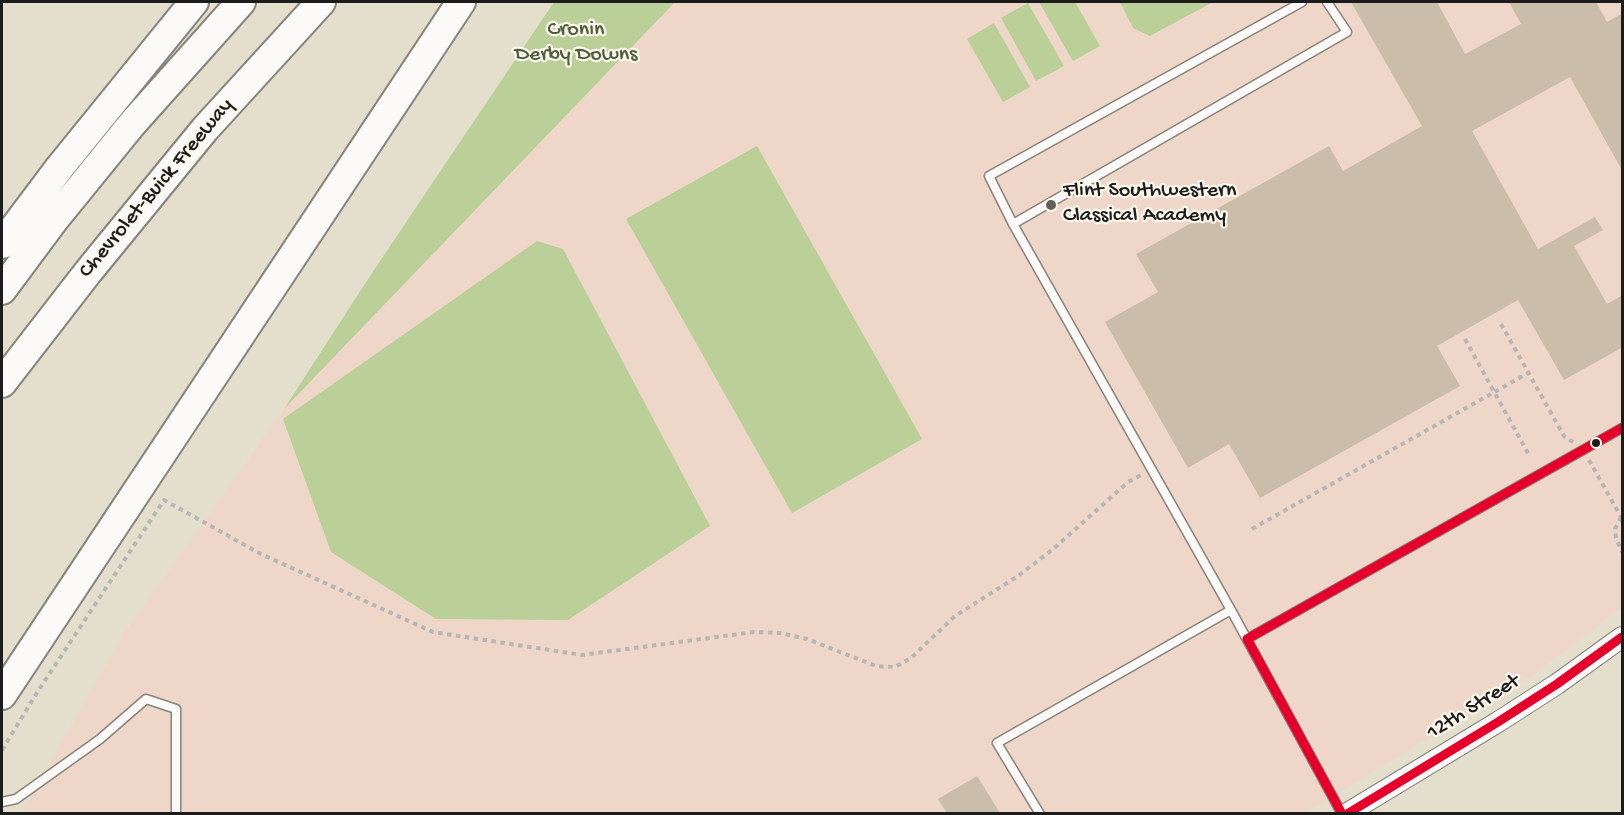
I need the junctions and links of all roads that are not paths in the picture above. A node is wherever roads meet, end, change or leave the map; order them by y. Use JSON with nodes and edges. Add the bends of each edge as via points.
{"nodes":[{"id":1,"x":194,"y":2,"type":"edge"},
{"id":2,"x":241,"y":2,"type":"edge"},
{"id":3,"x":321,"y":2,"type":"edge"},
{"id":4,"x":461,"y":2,"type":"edge"},
{"id":5,"x":1302,"y":2,"type":"edge"},
{"id":6,"x":1327,"y":2,"type":"edge"},
{"id":7,"x":1012,"y":224,"type":"junction"},
{"id":8,"x":2,"y":244,"type":"edge"},
{"id":9,"x":2,"y":290,"type":"edge"},
{"id":10,"x":2,"y":383,"type":"edge"},
{"id":11,"x":1623,"y":428,"type":"edge"},
{"id":12,"x":1231,"y":610,"type":"junction"},
{"id":13,"x":1623,"y":637,"type":"edge"},
{"id":14,"x":1247,"y":639,"type":"junction"},
{"id":15,"x":2,"y":695,"type":"edge"},
{"id":16,"x":2,"y":802,"type":"edge"},
{"id":17,"x":176,"y":813,"type":"edge"},
{"id":18,"x":1040,"y":813,"type":"edge"},
{"id":19,"x":1344,"y":813,"type":"edge"}],
"edges":[{"from":1,"to":8,"type":"highway"},
{"from":2,"to":9,"type":"highway","via":[[132,124]]},
{"from":3,"to":10,"type":"highway","name":"Chevrolet-Buick Freeway","via":[[197,138]]},
{"from":4,"to":15,"type":"highway"},
{"from":5,"to":7,"type":"lane","via":[[989,176]]},
{"from":6,"to":7,"type":"lane","via":[[1347,32]]},
{"from":7,"to":12,"type":"lane"},
{"from":11,"to":14,"type":"lane"},
{"from":12,"to":14,"type":"lane"},
{"from":12,"to":18,"type":"lane","via":[[997,743]]},
{"from":13,"to":19,"type":"street","name":"12th Street","via":[[1508,716]]},
{"from":14,"to":19,"type":"lane"},
{"from":16,"to":17,"type":"lane","via":[[16,799],[100,739],[146,699],[176,709]]}]}
